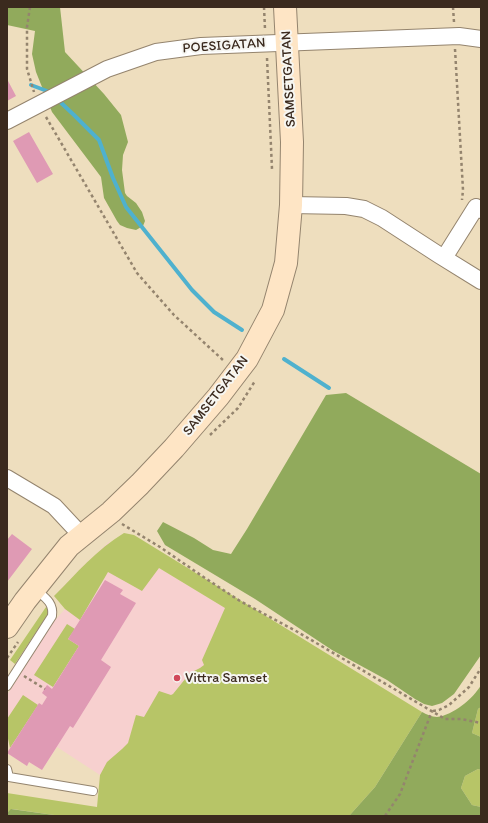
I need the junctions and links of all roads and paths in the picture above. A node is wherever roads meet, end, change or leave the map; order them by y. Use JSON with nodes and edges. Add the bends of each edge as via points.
{"nodes":[{"id":1,"x":30,"y":7,"type":"edge"},
{"id":2,"x":264,"y":7,"type":"edge"},
{"id":3,"x":285,"y":7,"type":"edge"},
{"id":4,"x":453,"y":7,"type":"edge"},
{"id":5,"x":454,"y":36,"type":"junction"},
{"id":6,"x":481,"y":39,"type":"edge"},
{"id":7,"x":276,"y":43,"type":"junction"},
{"id":8,"x":39,"y":105,"type":"junction"},
{"id":9,"x":7,"y":121,"type":"edge"},
{"id":10,"x":273,"y":175,"type":"dead end"},
{"id":11,"x":291,"y":205,"type":"junction"},
{"id":12,"x":461,"y":205,"type":"dead end"},
{"id":13,"x":481,"y":210,"type":"edge"},
{"id":14,"x":444,"y":258,"type":"junction"},
{"id":15,"x":481,"y":281,"type":"edge"},
{"id":16,"x":229,"y":357,"type":"dead end"},
{"id":17,"x":258,"y":375,"type":"dead end"},
{"id":18,"x":208,"y":437,"type":"dead end"},
{"id":19,"x":7,"y":478,"type":"edge"},
{"id":20,"x":111,"y":512,"type":"junction"},
{"id":21,"x":82,"y":536,"type":"junction"},
{"id":22,"x":34,"y":589,"type":"junction"},
{"id":23,"x":13,"y":633,"type":"edge"},
{"id":24,"x":7,"y":658,"type":"edge"},
{"id":25,"x":481,"y":668,"type":"edge"},
{"id":26,"x":7,"y":686,"type":"edge"},
{"id":27,"x":432,"y":711,"type":"junction"},
{"id":28,"x":481,"y":723,"type":"edge"},
{"id":29,"x":7,"y":769,"type":"edge"},
{"id":30,"x":94,"y":791,"type":"dead end"},
{"id":31,"x":386,"y":816,"type":"edge"}],
"edges":[{"from":1,"to":8,"type":"path","via":[[27,27],[27,69]]},
{"from":2,"to":7,"type":"path"},
{"from":3,"to":7,"type":"street","name":"SAMSETGATAN"},
{"from":4,"to":5,"type":"path"},
{"from":5,"to":6,"type":"street","name":"POESIGATAN"},
{"from":5,"to":7,"type":"street","name":"POESIGATAN"},
{"from":5,"to":12,"type":"path","via":[[463,190]]},
{"from":7,"to":8,"type":"street","name":"POESIGATAN","via":[[201,46],[156,52],[107,69]]},
{"from":7,"to":10,"type":"path"},
{"from":7,"to":11,"type":"street","name":"SAMSETGATAN","via":[[292,142]]},
{"from":8,"to":9,"type":"street","name":"POESIGATAN"},
{"from":8,"to":16,"type":"path","via":[[137,273],[174,315],[225,363]]},
{"from":11,"to":14,"type":"street","via":[[364,208]]},
{"from":11,"to":20,"type":"street","name":"SAMSETGATAN","via":[[286,263],[273,310],[246,359],[218,397],[174,448]]},
{"from":13,"to":14,"type":"street","via":[[476,207]]},
{"from":14,"to":15,"type":"street"},
{"from":17,"to":18,"type":"path","via":[[238,408]]},
{"from":19,"to":21,"type":"street","via":[[54,506]]},
{"from":20,"to":21,"type":"street","name":"SAMSETGATAN"},
{"from":20,"to":27,"type":"path","via":[[120,523],[240,601],[296,630]]},
{"from":21,"to":22,"type":"street","name":"SAMSETGATAN","via":[[69,546]]},
{"from":22,"to":23,"type":"street","name":"SAMSETGATAN"},
{"from":22,"to":26,"type":"lane","via":[[51,605],[52,616]]},
{"from":23,"to":24,"type":"path"},
{"from":25,"to":27,"type":"path","via":[[469,687],[449,704]]},
{"from":27,"to":28,"type":"path","via":[[445,719]]},
{"from":27,"to":31,"type":"path","via":[[400,794]]},
{"from":29,"to":30,"type":"lane","via":[[9,777]]}]}
